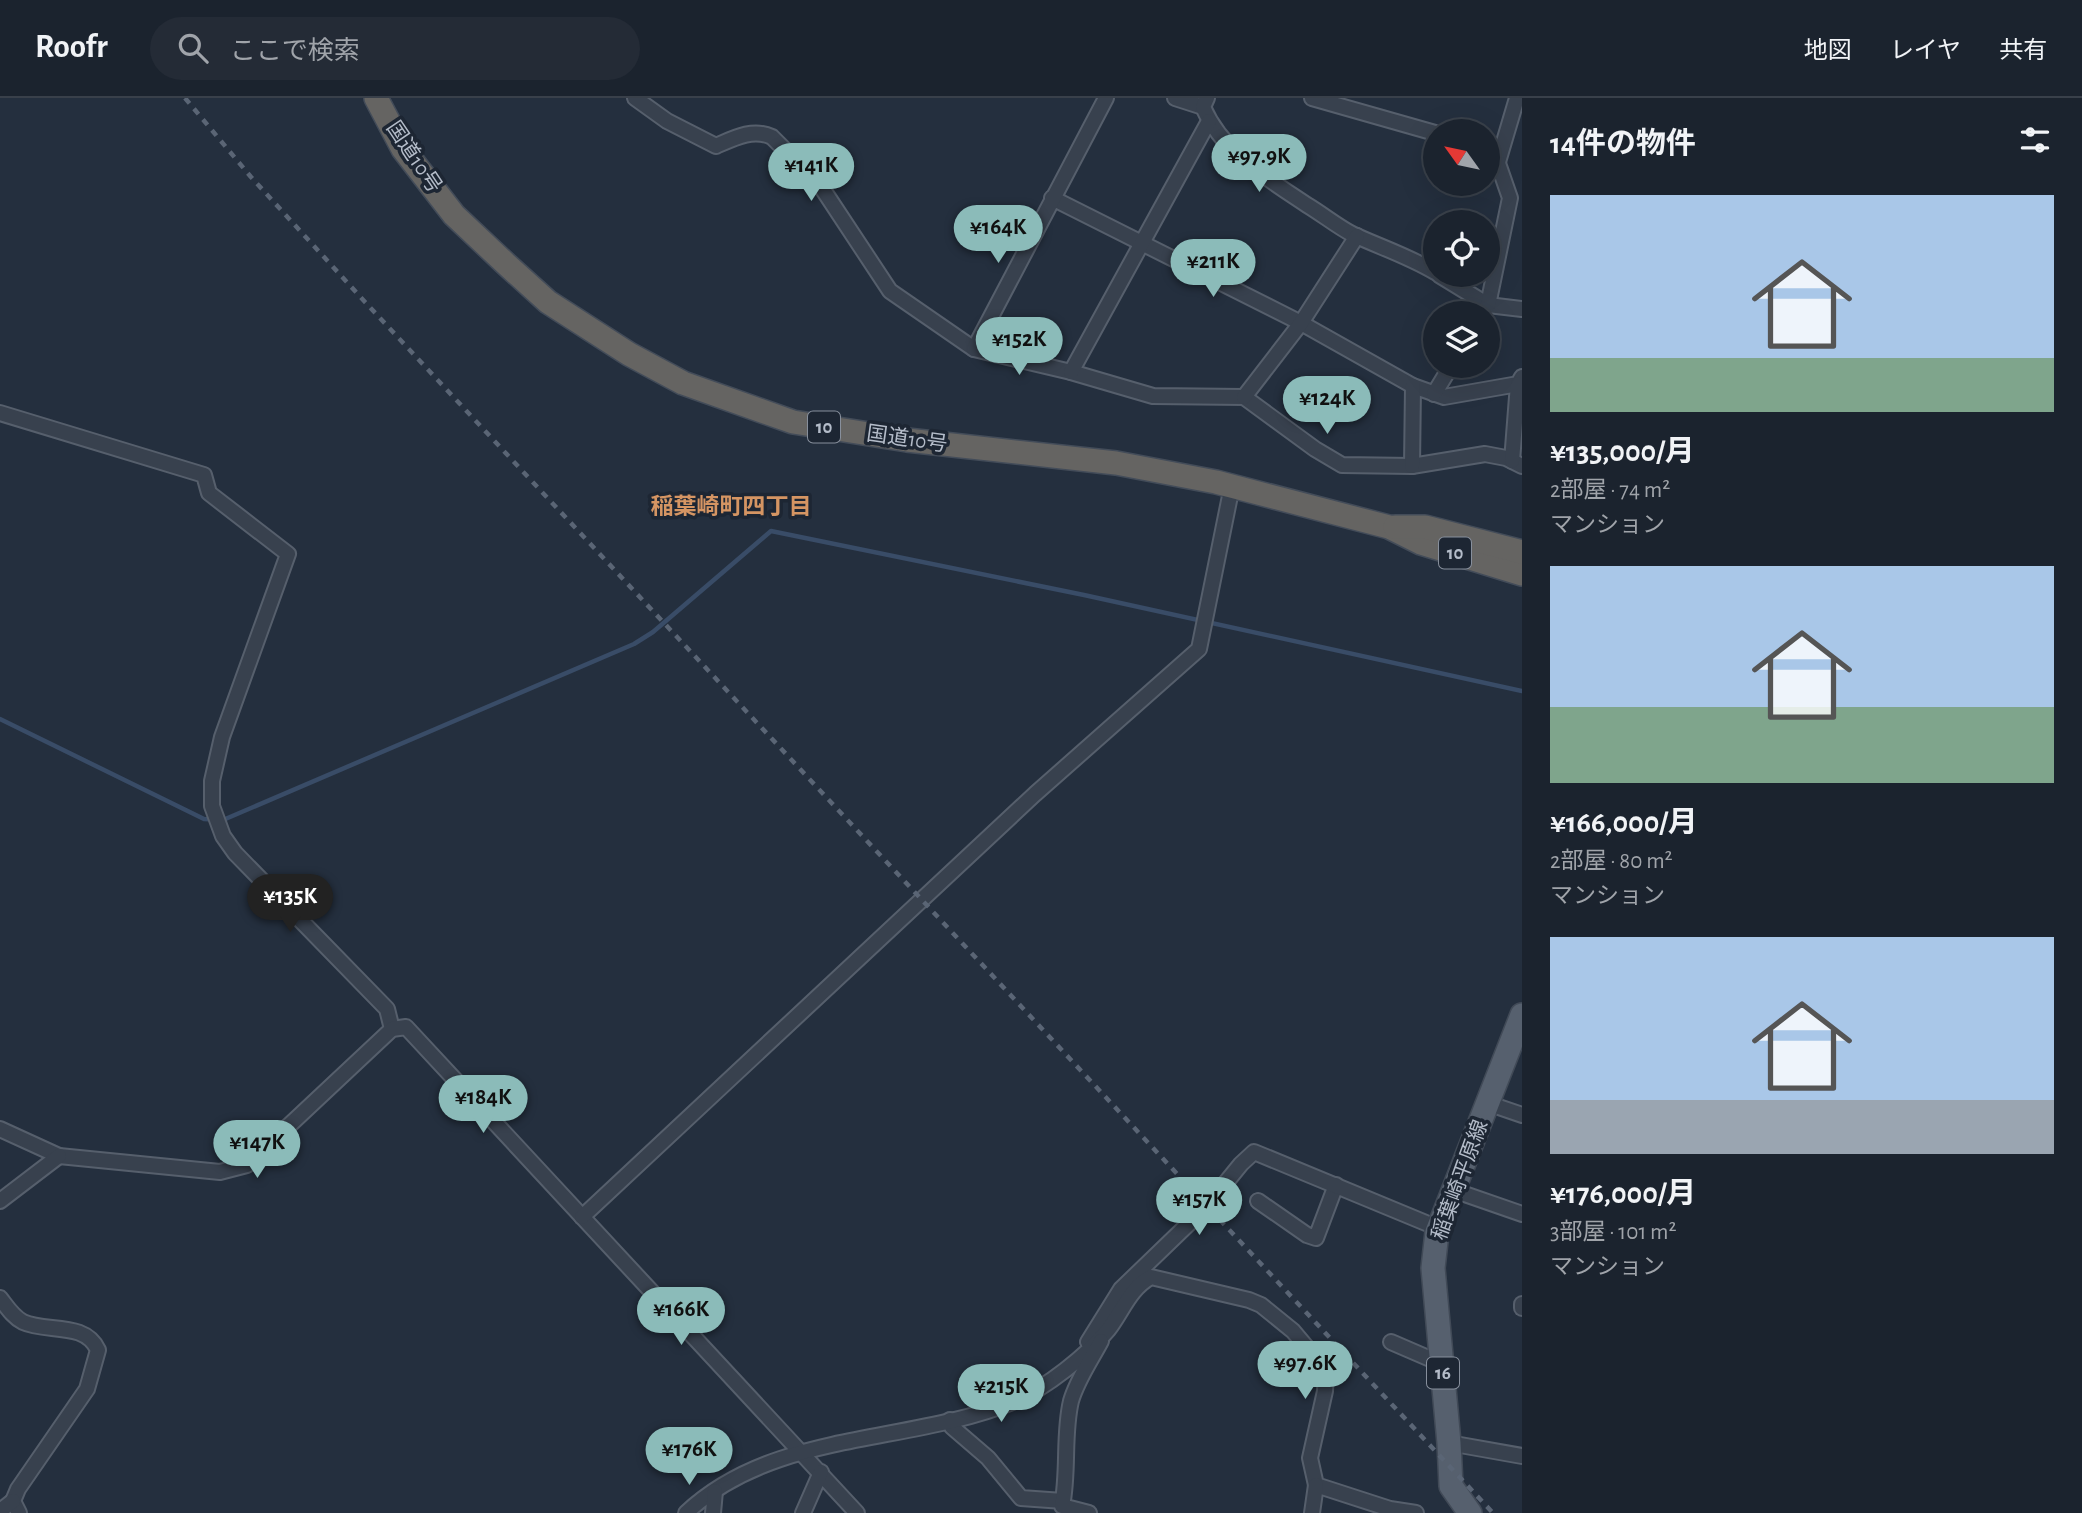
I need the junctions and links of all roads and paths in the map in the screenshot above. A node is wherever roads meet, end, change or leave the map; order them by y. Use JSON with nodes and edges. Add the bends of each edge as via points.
{"nodes":[{"id":1,"x":376,"y":98,"type":"edge"},
{"id":2,"x":635,"y":98,"type":"edge"},
{"id":3,"x":1106,"y":98,"type":"edge"},
{"id":4,"x":1175,"y":98,"type":"edge"},
{"id":5,"x":1312,"y":98,"type":"edge"},
{"id":6,"x":1517,"y":98,"type":"edge"},
{"id":7,"x":1349,"y":103,"type":"edge"},
{"id":8,"x":1206,"y":109,"type":"edge"},
{"id":9,"x":1423,"y":128,"type":"edge"},
{"id":10,"x":1500,"y":155,"type":"edge"},
{"id":11,"x":1500,"y":168,"type":"edge"},
{"id":12,"x":1052,"y":198,"type":"junction"},
{"id":13,"x":1357,"y":236,"type":"junction"},
{"id":14,"x":1142,"y":243,"type":"junction"},
{"id":15,"x":1423,"y":265,"type":"edge"},
{"id":16,"x":1455,"y":287,"type":"edge"},
{"id":17,"x":1474,"y":301,"type":"edge"},
{"id":18,"x":1487,"y":301,"type":"edge"},
{"id":19,"x":1500,"y":309,"type":"edge"},
{"id":20,"x":1522,"y":309,"type":"edge"},
{"id":21,"x":1301,"y":323,"type":"junction"},
{"id":22,"x":974,"y":349,"type":"junction"},
{"id":23,"x":1071,"y":372,"type":"junction"},
{"id":24,"x":1444,"y":378,"type":"edge"},
{"id":25,"x":1521,"y":382,"type":"edge"},
{"id":26,"x":1413,"y":386,"type":"junction"},
{"id":27,"x":1434,"y":394,"type":"junction"},
{"id":28,"x":1244,"y":397,"type":"junction"},
{"id":29,"x":0,"y":412,"type":"edge"},
{"id":30,"x":1517,"y":463,"type":"edge"},
{"id":31,"x":1412,"y":466,"type":"junction"},
{"id":32,"x":1231,"y":486,"type":"junction"},
{"id":33,"x":1389,"y":527,"type":"junction"},
{"id":34,"x":1522,"y":552,"type":"edge"},
{"id":35,"x":1522,"y":575,"type":"edge"},
{"id":36,"x":1522,"y":1015,"type":"edge"},
{"id":37,"x":392,"y":1029,"type":"junction"},
{"id":38,"x":1488,"y":1103,"type":"junction"},
{"id":39,"x":1522,"y":1115,"type":"edge"},
{"id":40,"x":0,"y":1129,"type":"edge"},
{"id":41,"x":60,"y":1156,"type":"junction"},
{"id":42,"x":1336,"y":1185,"type":"junction"},
{"id":43,"x":1453,"y":1190,"type":"junction"},
{"id":44,"x":0,"y":1201,"type":"edge"},
{"id":45,"x":1258,"y":1201,"type":"dead end"},
{"id":46,"x":1522,"y":1214,"type":"edge"},
{"id":47,"x":583,"y":1217,"type":"junction"},
{"id":48,"x":1438,"y":1228,"type":"junction"},
{"id":49,"x":0,"y":1298,"type":"edge"},
{"id":50,"x":1107,"y":1331,"type":"junction"},
{"id":51,"x":1391,"y":1342,"type":"dead end"},
{"id":52,"x":1080,"y":1355,"type":"junction"},
{"id":53,"x":1442,"y":1364,"type":"junction"},
{"id":54,"x":950,"y":1420,"type":"junction"},
{"id":55,"x":1450,"y":1443,"type":"junction"},
{"id":56,"x":804,"y":1453,"type":"junction"},
{"id":57,"x":1522,"y":1456,"type":"edge"},
{"id":58,"x":821,"y":1472,"type":"junction"},
{"id":59,"x":1316,"y":1485,"type":"junction"},
{"id":60,"x":715,"y":1491,"type":"junction"},
{"id":61,"x":16,"y":1507,"type":"edge"},
{"id":62,"x":1061,"y":1507,"type":"edge"},
{"id":63,"x":0,"y":1511,"type":"edge"},
{"id":64,"x":686,"y":1513,"type":"edge"},
{"id":65,"x":713,"y":1513,"type":"edge"},
{"id":66,"x":803,"y":1513,"type":"edge"},
{"id":67,"x":857,"y":1513,"type":"edge"},
{"id":68,"x":1088,"y":1513,"type":"edge"},
{"id":69,"x":1312,"y":1513,"type":"edge"},
{"id":70,"x":1416,"y":1513,"type":"edge"},
{"id":71,"x":1470,"y":1513,"type":"edge"}],
"edges":[{"from":1,"to":32,"type":"highway","name":"国道10号","number":"10","via":[[403,149],[454,215],[506,264],[548,302],[683,383],[793,422],[907,440],[1116,463]]},
{"from":2,"to":22,"type":"street","via":[[716,146],[752,133],[772,137],[820,185],[890,291]]},
{"from":3,"to":12,"type":"street"},
{"from":4,"to":8,"type":"street"},
{"from":5,"to":7,"type":"street"},
{"from":6,"to":10,"type":"street"},
{"from":7,"to":9,"type":"street"},
{"from":8,"to":13,"type":"street","via":[[1233,150],[1257,172]]},
{"from":8,"to":14,"type":"street"},
{"from":11,"to":18,"type":"street","via":[[1510,198]]},
{"from":12,"to":14,"type":"street"},
{"from":12,"to":22,"type":"street"},
{"from":13,"to":15,"type":"street"},
{"from":13,"to":21,"type":"street"},
{"from":14,"to":21,"type":"street"},
{"from":14,"to":23,"type":"street"},
{"from":16,"to":17,"type":"street"},
{"from":19,"to":20,"type":"street"},
{"from":21,"to":26,"type":"street"},
{"from":21,"to":28,"type":"street"},
{"from":22,"to":23,"type":"street"},
{"from":23,"to":28,"type":"street","via":[[1153,396]]},
{"from":24,"to":27,"type":"street"},
{"from":25,"to":27,"type":"street","via":[[1444,397]]},
{"from":25,"to":30,"type":"street"},
{"from":26,"to":27,"type":"street"},
{"from":26,"to":31,"type":"street"},
{"from":28,"to":31,"type":"street","via":[[1342,465]]},
{"from":29,"to":37,"type":"street","via":[[204,475],[209,493],[288,554],[222,737],[212,781],[214,810],[220,830],[236,853],[387,1009]]},
{"from":30,"to":31,"type":"street","via":[[1485,454]]},
{"from":32,"to":33,"type":"highway","name":"国道10号","number":"10"},
{"from":32,"to":47,"type":"street","via":[[1199,649],[1035,794]]},
{"from":33,"to":34,"type":"highway","name":"国道10号","number":"10","via":[[1425,527]]},
{"from":33,"to":35,"type":"highway","name":"国道10号","number":"10","via":[[1421,543]]},
{"from":36,"to":38,"type":"main road","name":"稲葉崎平原線","number":"16"},
{"from":37,"to":41,"type":"street","via":[[247,1165],[220,1172]]},
{"from":37,"to":47,"type":"street","via":[[406,1027]]},
{"from":38,"to":39,"type":"street"},
{"from":38,"to":43,"type":"main road","name":"稲葉崎平原線","number":"16"},
{"from":40,"to":41,"type":"street"},
{"from":41,"to":44,"type":"street"},
{"from":42,"to":45,"type":"street","via":[[1316,1238]]},
{"from":42,"to":48,"type":"street"},
{"from":42,"to":52,"type":"street","via":[[1254,1152],[1206,1207],[1121,1289]]},
{"from":43,"to":46,"type":"street"},
{"from":43,"to":48,"type":"main road","name":"稲葉崎平原線","number":"16"},
{"from":47,"to":56,"type":"street"},
{"from":48,"to":53,"type":"main road","name":"稲葉崎平原線","number":"16","via":[[1433,1268]]},
{"from":49,"to":61,"type":"street","via":[[20,1321],[86,1337],[98,1350],[87,1389],[18,1489]]},
{"from":50,"to":52,"type":"street"},
{"from":50,"to":59,"type":"street","via":[[1135,1289],[1151,1277],[1250,1300],[1278,1317],[1326,1372],[1310,1458]]},
{"from":50,"to":62,"type":"street","via":[[1072,1399]]},
{"from":51,"to":53,"type":"street"},
{"from":52,"to":54,"type":"street","via":[[1016,1401]]},
{"from":53,"to":55,"type":"main road","name":"稲葉崎平原線","number":"16"},
{"from":54,"to":56,"type":"street"},
{"from":54,"to":62,"type":"street","via":[[1021,1498]]},
{"from":55,"to":57,"type":"street"},
{"from":55,"to":71,"type":"main road","name":"稲葉崎平原線","number":"16","via":[[1451,1486]]},
{"from":56,"to":58,"type":"street"},
{"from":56,"to":60,"type":"street","via":[[754,1468]]},
{"from":58,"to":66,"type":"street"},
{"from":58,"to":67,"type":"street"},
{"from":59,"to":69,"type":"street"},
{"from":59,"to":70,"type":"street"},
{"from":60,"to":64,"type":"street"},
{"from":60,"to":65,"type":"street"},
{"from":61,"to":63,"type":"street"},
{"from":62,"to":68,"type":"street"}]}
